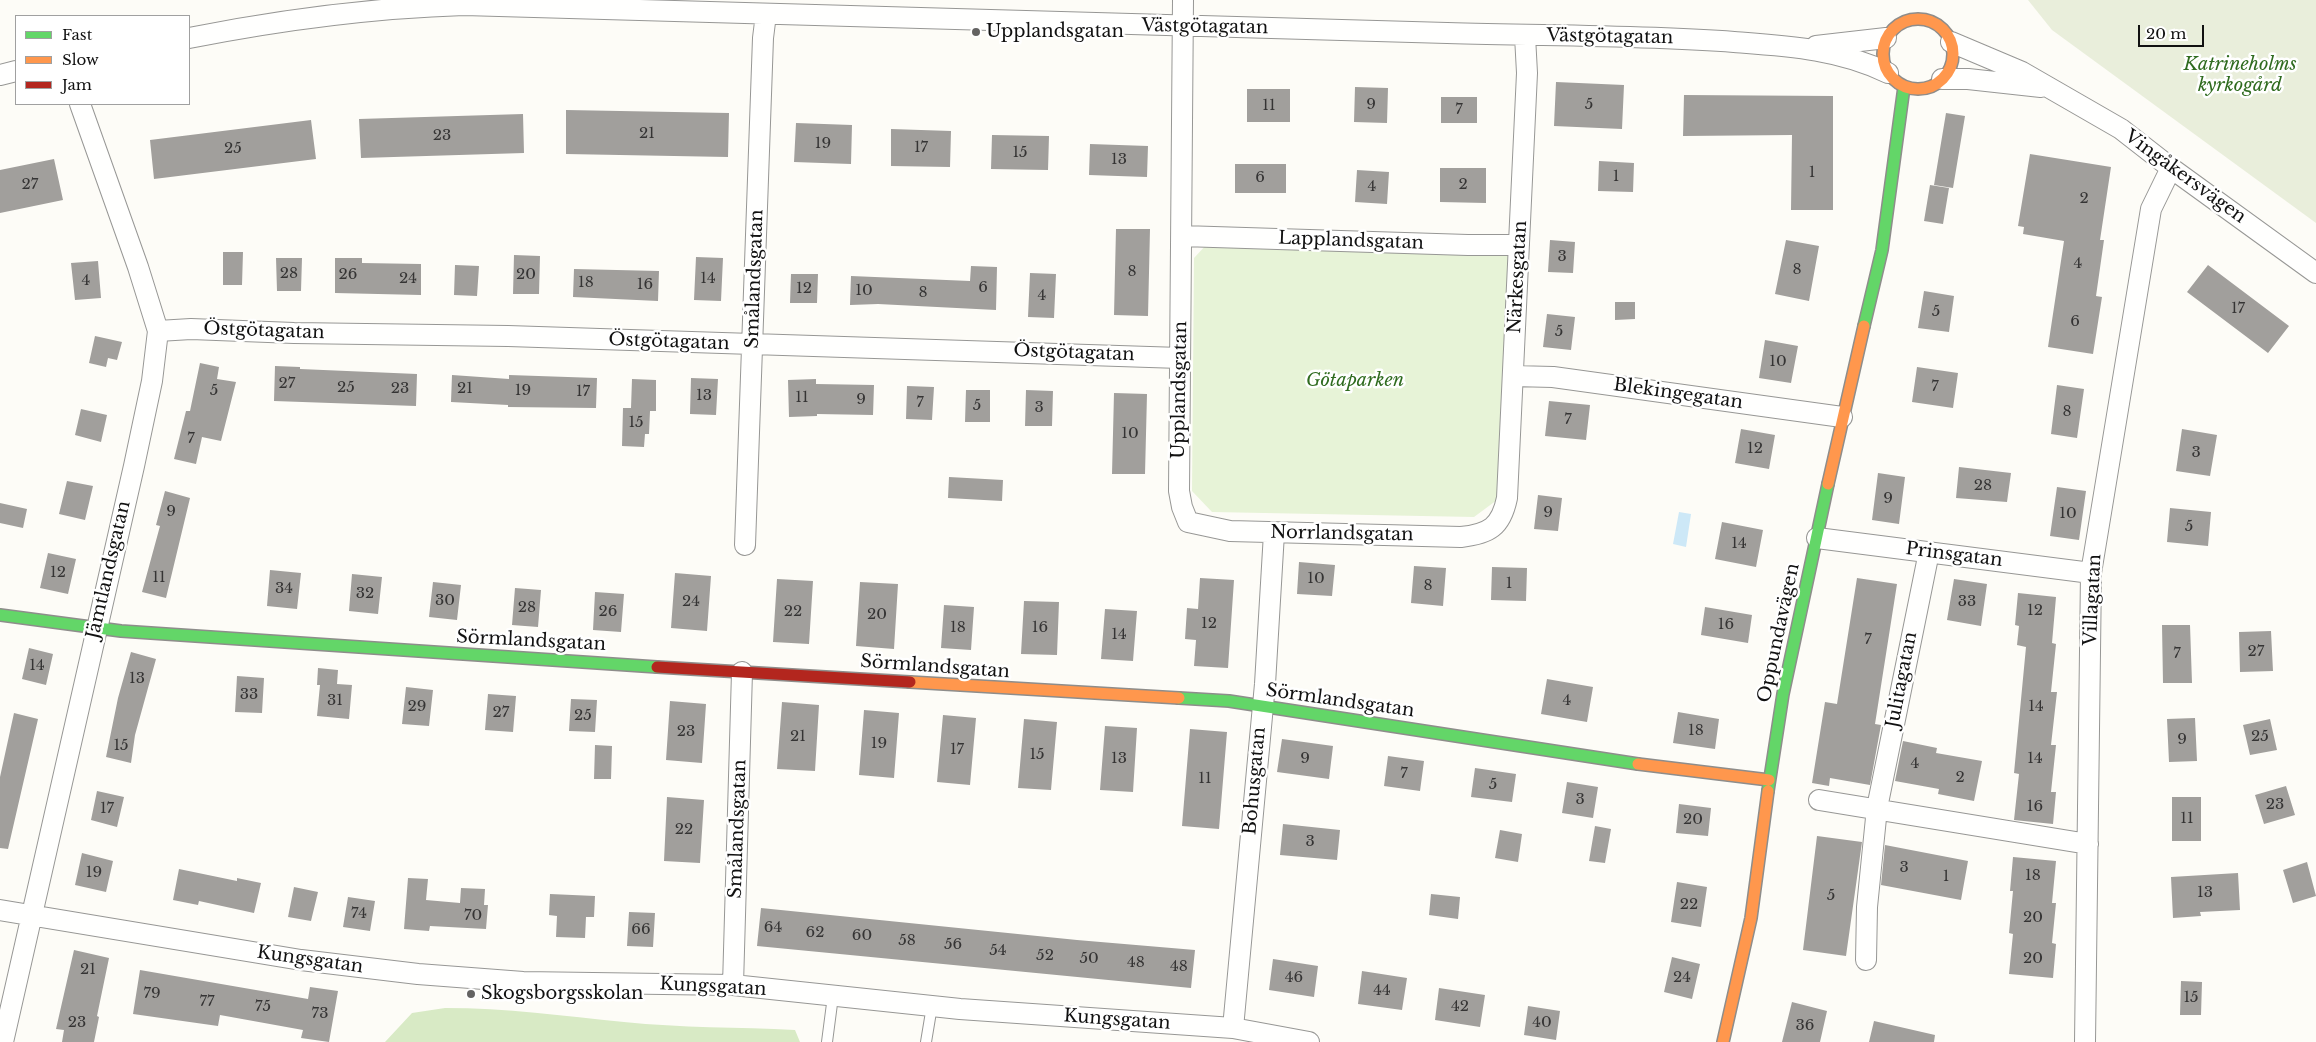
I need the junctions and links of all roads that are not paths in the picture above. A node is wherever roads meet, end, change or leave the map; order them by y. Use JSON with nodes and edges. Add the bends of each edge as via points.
{"nodes":[{"id":1,"x":1183,"y":0,"type":"edge"},
{"id":2,"x":1911,"y":5,"type":"dead end"},
{"id":3,"x":1934,"y":8,"type":"dead end"},
{"id":4,"x":766,"y":14,"type":"junction"},
{"id":5,"x":1904,"y":21,"type":"junction"},
{"id":6,"x":1936,"y":23,"type":"junction"},
{"id":7,"x":1183,"y":27,"type":"junction"},
{"id":8,"x":1525,"y":36,"type":"junction"},
{"id":9,"x":190,"y":38,"type":"edge"},
{"id":10,"x":1886,"y":38,"type":"junction"},
{"id":11,"x":1951,"y":42,"type":"junction"},
{"id":12,"x":1804,"y":48,"type":"junction"},
{"id":13,"x":15,"y":71,"type":"edge"},
{"id":14,"x":1888,"y":73,"type":"junction"},
{"id":15,"x":0,"y":75,"type":"edge"},
{"id":16,"x":1937,"y":83,"type":"junction"},
{"id":17,"x":1904,"y":87,"type":"junction"},
{"id":18,"x":2050,"y":88,"type":"junction"},
{"id":19,"x":1924,"y":99,"type":"dead end"},
{"id":20,"x":80,"y":105,"type":"edge"},
{"id":21,"x":1906,"y":162,"type":"dead end"},
{"id":22,"x":2171,"y":168,"type":"junction"},
{"id":23,"x":1885,"y":233,"type":"junction"},
{"id":24,"x":1182,"y":236,"type":"junction"},
{"id":25,"x":1519,"y":244,"type":"junction"},
{"id":26,"x":2316,"y":273,"type":"edge"},
{"id":27,"x":158,"y":331,"type":"junction"},
{"id":28,"x":753,"y":344,"type":"junction"},
{"id":29,"x":1180,"y":358,"type":"junction"},
{"id":30,"x":1513,"y":376,"type":"junction"},
{"id":31,"x":1842,"y":417,"type":"junction"},
{"id":32,"x":1183,"y":510,"type":"joint"},
{"id":33,"x":1502,"y":517,"type":"joint"},
{"id":34,"x":1274,"y":533,"type":"junction"},
{"id":35,"x":1816,"y":538,"type":"junction"},
{"id":36,"x":746,"y":545,"type":"dead end"},
{"id":37,"x":1929,"y":552,"type":"junction"},
{"id":38,"x":2091,"y":572,"type":"junction"},
{"id":39,"x":0,"y":614,"type":"edge"},
{"id":40,"x":95,"y":628,"type":"junction"},
{"id":41,"x":742,"y":672,"type":"junction"},
{"id":42,"x":1261,"y":708,"type":"junction"},
{"id":43,"x":1769,"y":780,"type":"junction"},
{"id":44,"x":1820,"y":800,"type":"dead end"},
{"id":45,"x":1877,"y":808,"type":"junction"},
{"id":46,"x":2088,"y":844,"type":"junction"},
{"id":47,"x":0,"y":910,"type":"edge"},
{"id":48,"x":31,"y":916,"type":"junction"},
{"id":49,"x":1866,"y":960,"type":"dead end"},
{"id":50,"x":733,"y":985,"type":"junction"},
{"id":51,"x":833,"y":996,"type":"junction"},
{"id":52,"x":932,"y":1006,"type":"junction"},
{"id":53,"x":1232,"y":1028,"type":"junction"},
{"id":54,"x":3,"y":1042,"type":"edge"},
{"id":55,"x":827,"y":1042,"type":"edge"},
{"id":56,"x":926,"y":1042,"type":"edge"},
{"id":57,"x":1309,"y":1042,"type":"edge"},
{"id":58,"x":1723,"y":1042,"type":"edge"},
{"id":59,"x":2085,"y":1042,"type":"edge"}],
"edges":[{"from":1,"to":7,"type":"street","name":"Upplandsgatan"},
{"from":2,"to":5,"type":"street"},
{"from":3,"to":6,"type":"street"},
{"from":4,"to":7,"type":"street","name":"Västgötagatan"},
{"from":4,"to":9,"type":"street","name":"Västgötagatan","via":[[422,6],[309,17]]},
{"from":4,"to":28,"type":"street","name":"Smålandsgatan"},
{"from":5,"to":6,"type":"street","via":[[1922,18]]},
{"from":5,"to":10,"type":"street"},
{"from":6,"to":11,"type":"street","name":"Vingåkersvägen"},
{"from":7,"to":8,"type":"street","name":"Västgötagatan"},
{"from":7,"to":24,"type":"street","name":"Upplandsgatan"},
{"from":8,"to":12,"type":"street","name":"Västgötagatan","via":[[1666,37]]},
{"from":8,"to":25,"type":"street","name":"Närkesgatan","via":[[1527,73]]},
{"from":10,"to":12,"type":"street","name":"Västgötagatan"},
{"from":10,"to":14,"type":"street","via":[[1882,51]]},
{"from":11,"to":16,"type":"street","via":[[1953,58],[1949,70]]},
{"from":11,"to":18,"type":"street","name":"Vingåkersvägen","via":[[2022,72]]},
{"from":12,"to":14,"type":"street","name":"Västgötagatan","via":[[1869,64]]},
{"from":13,"to":15,"type":"street"},
{"from":14,"to":17,"type":"street"},
{"from":16,"to":17,"type":"street","name":"Vingåkersvägen","via":[[1918,89]]},
{"from":16,"to":18,"type":"street","name":"Vingåkersvägen","via":[[1968,79]]},
{"from":16,"to":19,"type":"street","via":[[1927,90]]},
{"from":17,"to":23,"type":"street","name":"Oppundavägen"},
{"from":18,"to":22,"type":"street","name":"Vingåkersvägen","via":[[2121,129]]},
{"from":20,"to":27,"type":"street","name":"Jämtlandsgatan"},
{"from":21,"to":23,"type":"street","name":"Oppundavägen"},
{"from":22,"to":26,"type":"street","name":"Vingåkersvägen"},
{"from":22,"to":38,"type":"street","name":"Villagatan","via":[[2151,209]]},
{"from":23,"to":31,"type":"street","name":"Oppundavägen"},
{"from":24,"to":25,"type":"street","name":"Lapplandsgatan"},
{"from":24,"to":29,"type":"street","name":"Upplandsgatan"},
{"from":25,"to":30,"type":"street","name":"Närkesgatan"},
{"from":27,"to":28,"type":"street","name":"Östgötagatan","via":[[216,329]]},
{"from":27,"to":40,"type":"street","name":"Jämtlandsgatan","via":[[152,381]]},
{"from":28,"to":29,"type":"street","name":"Östgötagatan"},
{"from":28,"to":36,"type":"street","name":"Smålandsgatan"},
{"from":29,"to":32,"type":"street","name":"Upplandsgatan","via":[[1179,491]]},
{"from":30,"to":31,"type":"street","name":"Blekingegatan","via":[[1553,377]]},
{"from":30,"to":33,"type":"street","name":"Närkesgatan","via":[[1507,498]]},
{"from":31,"to":35,"type":"street","name":"Oppundavägen"},
{"from":32,"to":34,"type":"street","name":"Norrlandsgatan","via":[[1188,522],[1206,527],[1230,532]]},
{"from":33,"to":34,"type":"street","name":"Norrlandsgatan","via":[[1494,527],[1479,535],[1461,537]]},
{"from":34,"to":42,"type":"street","name":"Bohusgatan"},
{"from":35,"to":37,"type":"street","name":"Prinsgatan"},
{"from":35,"to":43,"type":"street","name":"Oppundavägen","via":[[1783,694]]},
{"from":37,"to":38,"type":"street","name":"Prinsgatan"},
{"from":37,"to":45,"type":"street","name":"Julitagatan"},
{"from":38,"to":46,"type":"street","name":"Villagatan"},
{"from":39,"to":40,"type":"street","name":"Sörmlandsgatan"},
{"from":40,"to":41,"type":"street","name":"Sörmlandsgatan"},
{"from":40,"to":48,"type":"street","name":"Jämtlandsgatan"},
{"from":41,"to":42,"type":"street","name":"Sörmlandsgatan","via":[[1229,701]]},
{"from":41,"to":50,"type":"street","name":"Smålandsgatan"},
{"from":42,"to":43,"type":"street","name":"Sörmlandsgatan","via":[[1301,711],[1685,771]]},
{"from":42,"to":53,"type":"street","name":"Bohusgatan"},
{"from":43,"to":58,"type":"street","name":"Oppundavägen","via":[[1751,918]]},
{"from":44,"to":45,"type":"street"},
{"from":45,"to":46,"type":"street"},
{"from":45,"to":49,"type":"street","name":"Julitagatan","via":[[1867,907]]},
{"from":46,"to":59,"type":"street","name":"Villagatan"},
{"from":47,"to":48,"type":"street","name":"Kungsgatan"},
{"from":48,"to":50,"type":"street","name":"Kungsgatan","via":[[301,960],[418,974],[523,982]]},
{"from":48,"to":54,"type":"street","name":"Jämtlandsgatan"},
{"from":50,"to":51,"type":"street","name":"Kungsgatan"},
{"from":51,"to":52,"type":"street","name":"Kungsgatan"},
{"from":51,"to":55,"type":"lane"},
{"from":52,"to":53,"type":"street","name":"Kungsgatan"},
{"from":52,"to":56,"type":"lane"},
{"from":53,"to":57,"type":"street","name":"Kungsgatan"}]}
